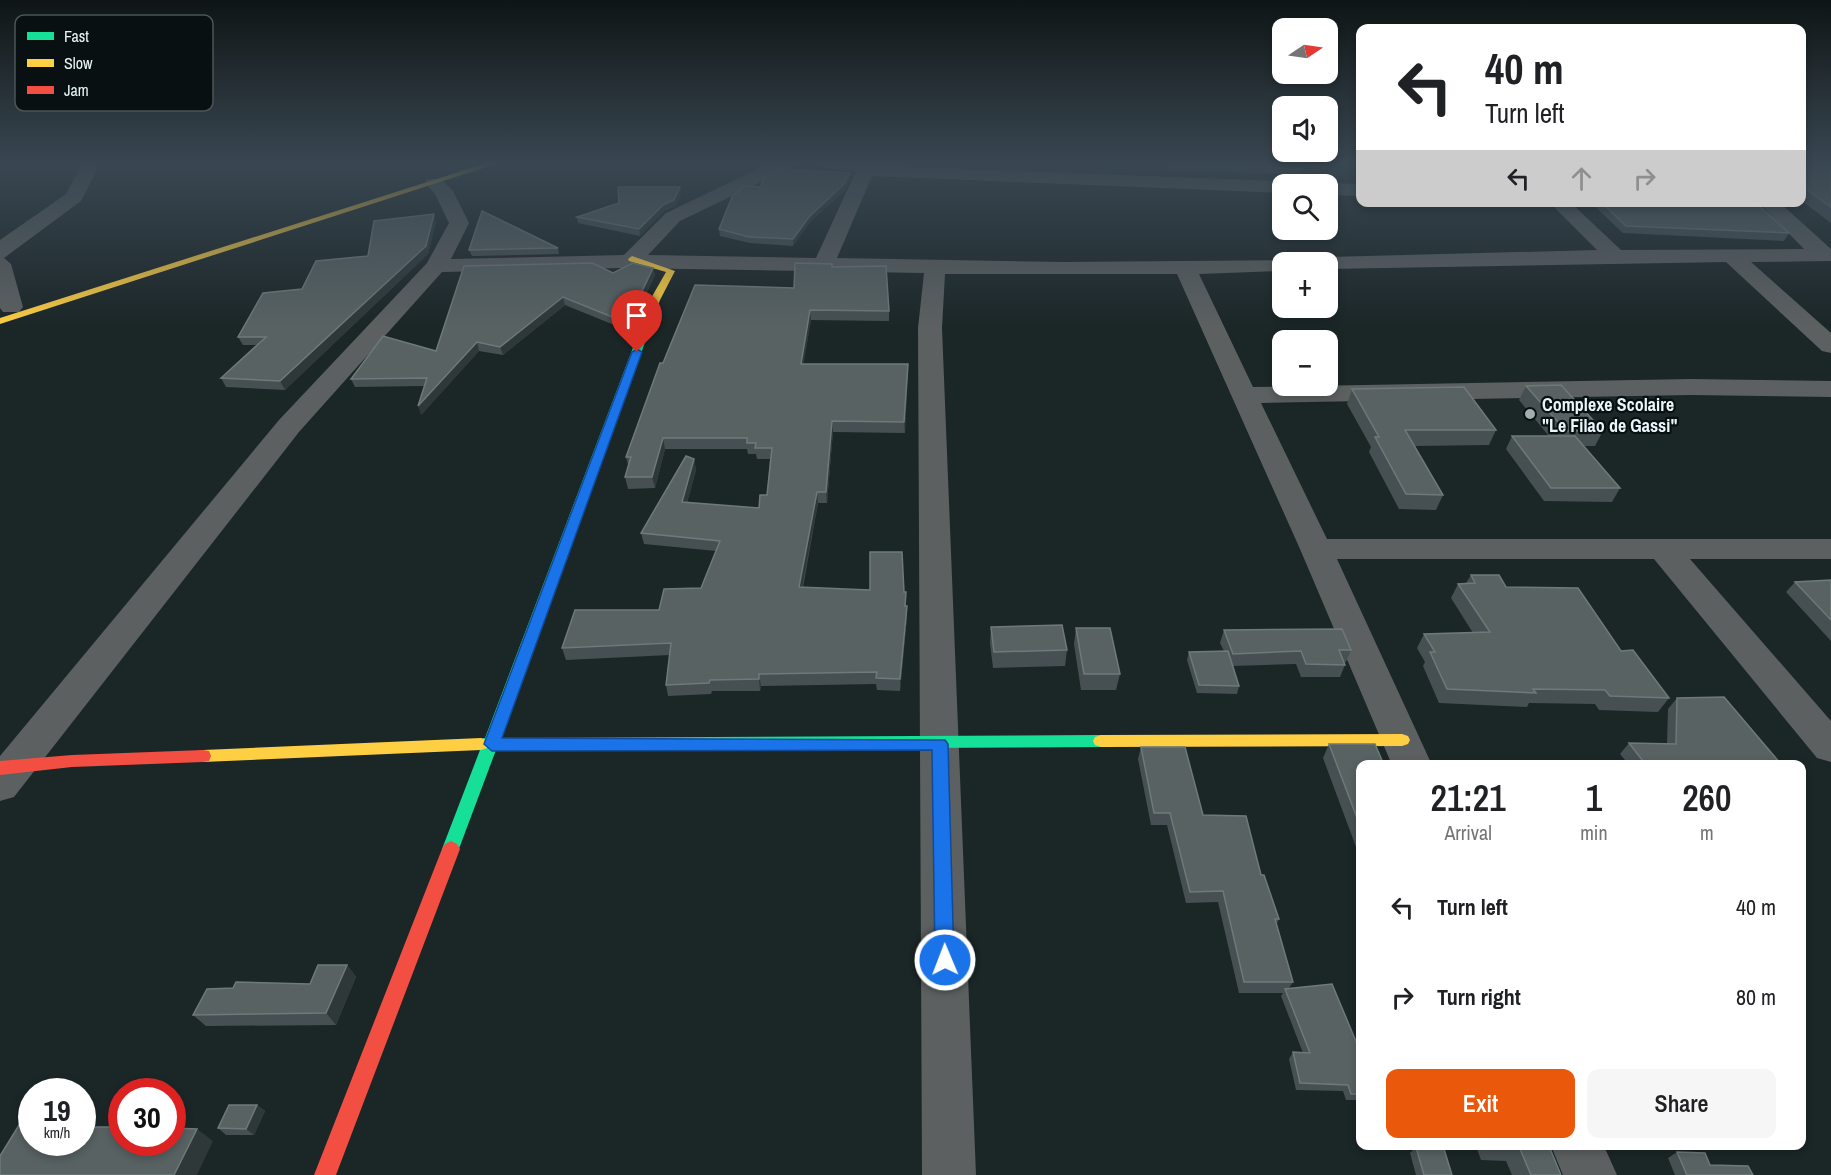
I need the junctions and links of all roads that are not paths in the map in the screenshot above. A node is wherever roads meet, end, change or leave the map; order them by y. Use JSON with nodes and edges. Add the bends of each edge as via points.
{"nodes":[{"id":1,"x":46,"y":217,"type":"edge"},
{"id":2,"x":304,"y":217,"type":"edge"},
{"id":3,"x":322,"y":217,"type":"edge"},
{"id":4,"x":456,"y":217,"type":"edge"},
{"id":5,"x":673,"y":217,"type":"edge"},
{"id":6,"x":846,"y":217,"type":"edge"},
{"id":7,"x":1574,"y":217,"type":"edge"},
{"id":8,"x":1784,"y":217,"type":"edge"},
{"id":9,"x":0,"y":253,"type":"edge"},
{"id":10,"x":1616,"y":255,"type":"junction"},
{"id":11,"x":1828,"y":255,"type":"edge"},
{"id":12,"x":1732,"y":256,"type":"junction"},
{"id":13,"x":632,"y":259,"type":"junction"},
{"id":14,"x":1338,"y":263,"type":"edge"},
{"id":15,"x":0,"y":264,"type":"edge"},
{"id":16,"x":824,"y":264,"type":"junction"},
{"id":17,"x":1272,"y":265,"type":"edge"},
{"id":18,"x":436,"y":266,"type":"junction"},
{"id":19,"x":935,"y":267,"type":"junction"},
{"id":20,"x":1185,"y":268,"type":"junction"},
{"id":21,"x":4,"y":313,"type":"edge"},
{"id":22,"x":1831,"y":346,"type":"edge"},
{"id":23,"x":1831,"y":389,"type":"edge"},
{"id":24,"x":1246,"y":395,"type":"junction"},
{"id":25,"x":1662,"y":548,"type":"junction"},
{"id":26,"x":1316,"y":549,"type":"junction"},
{"id":27,"x":1831,"y":549,"type":"edge"},
{"id":28,"x":492,"y":744,"type":"junction"},
{"id":29,"x":940,"y":744,"type":"junction"},
{"id":30,"x":1831,"y":747,"type":"edge"},
{"id":31,"x":1407,"y":753,"type":"edge"},
{"id":32,"x":4,"y":774,"type":"edge"},
{"id":33,"x":1579,"y":1150,"type":"edge"},
{"id":34,"x":325,"y":1175,"type":"edge"},
{"id":35,"x":949,"y":1175,"type":"edge"},
{"id":36,"x":1590,"y":1175,"type":"edge"}],
"edges":[{"from":1,"to":9,"type":"street"},
{"from":2,"to":21,"type":"street"},
{"from":3,"to":21,"type":"street"},
{"from":4,"to":18,"type":"street","via":[[459,224]]},
{"from":5,"to":13,"type":"street"},
{"from":6,"to":16,"type":"street"},
{"from":7,"to":10,"type":"street"},
{"from":8,"to":11,"type":"street"},
{"from":10,"to":12,"type":"street"},
{"from":10,"to":14,"type":"street"},
{"from":11,"to":12,"type":"street"},
{"from":12,"to":22,"type":"street"},
{"from":13,"to":16,"type":"street"},
{"from":13,"to":18,"type":"street"},
{"from":13,"to":28,"type":"street","via":[[671,272],[655,300]]},
{"from":15,"to":21,"type":"street"},
{"from":16,"to":19,"type":"street"},
{"from":17,"to":20,"type":"street"},
{"from":18,"to":32,"type":"street","via":[[289,426]]},
{"from":19,"to":20,"type":"street"},
{"from":19,"to":29,"type":"street","via":[[930,328]]},
{"from":20,"to":24,"type":"street"},
{"from":23,"to":24,"type":"street","via":[[1691,387]]},
{"from":24,"to":26,"type":"street"},
{"from":25,"to":26,"type":"street"},
{"from":25,"to":27,"type":"street"},
{"from":25,"to":30,"type":"street"},
{"from":26,"to":31,"type":"street"},
{"from":28,"to":29,"type":"street"},
{"from":28,"to":32,"type":"street","via":[[72,761]]},
{"from":28,"to":34,"type":"street"},
{"from":29,"to":31,"type":"street"},
{"from":29,"to":35,"type":"street"},
{"from":33,"to":36,"type":"street"}]}
